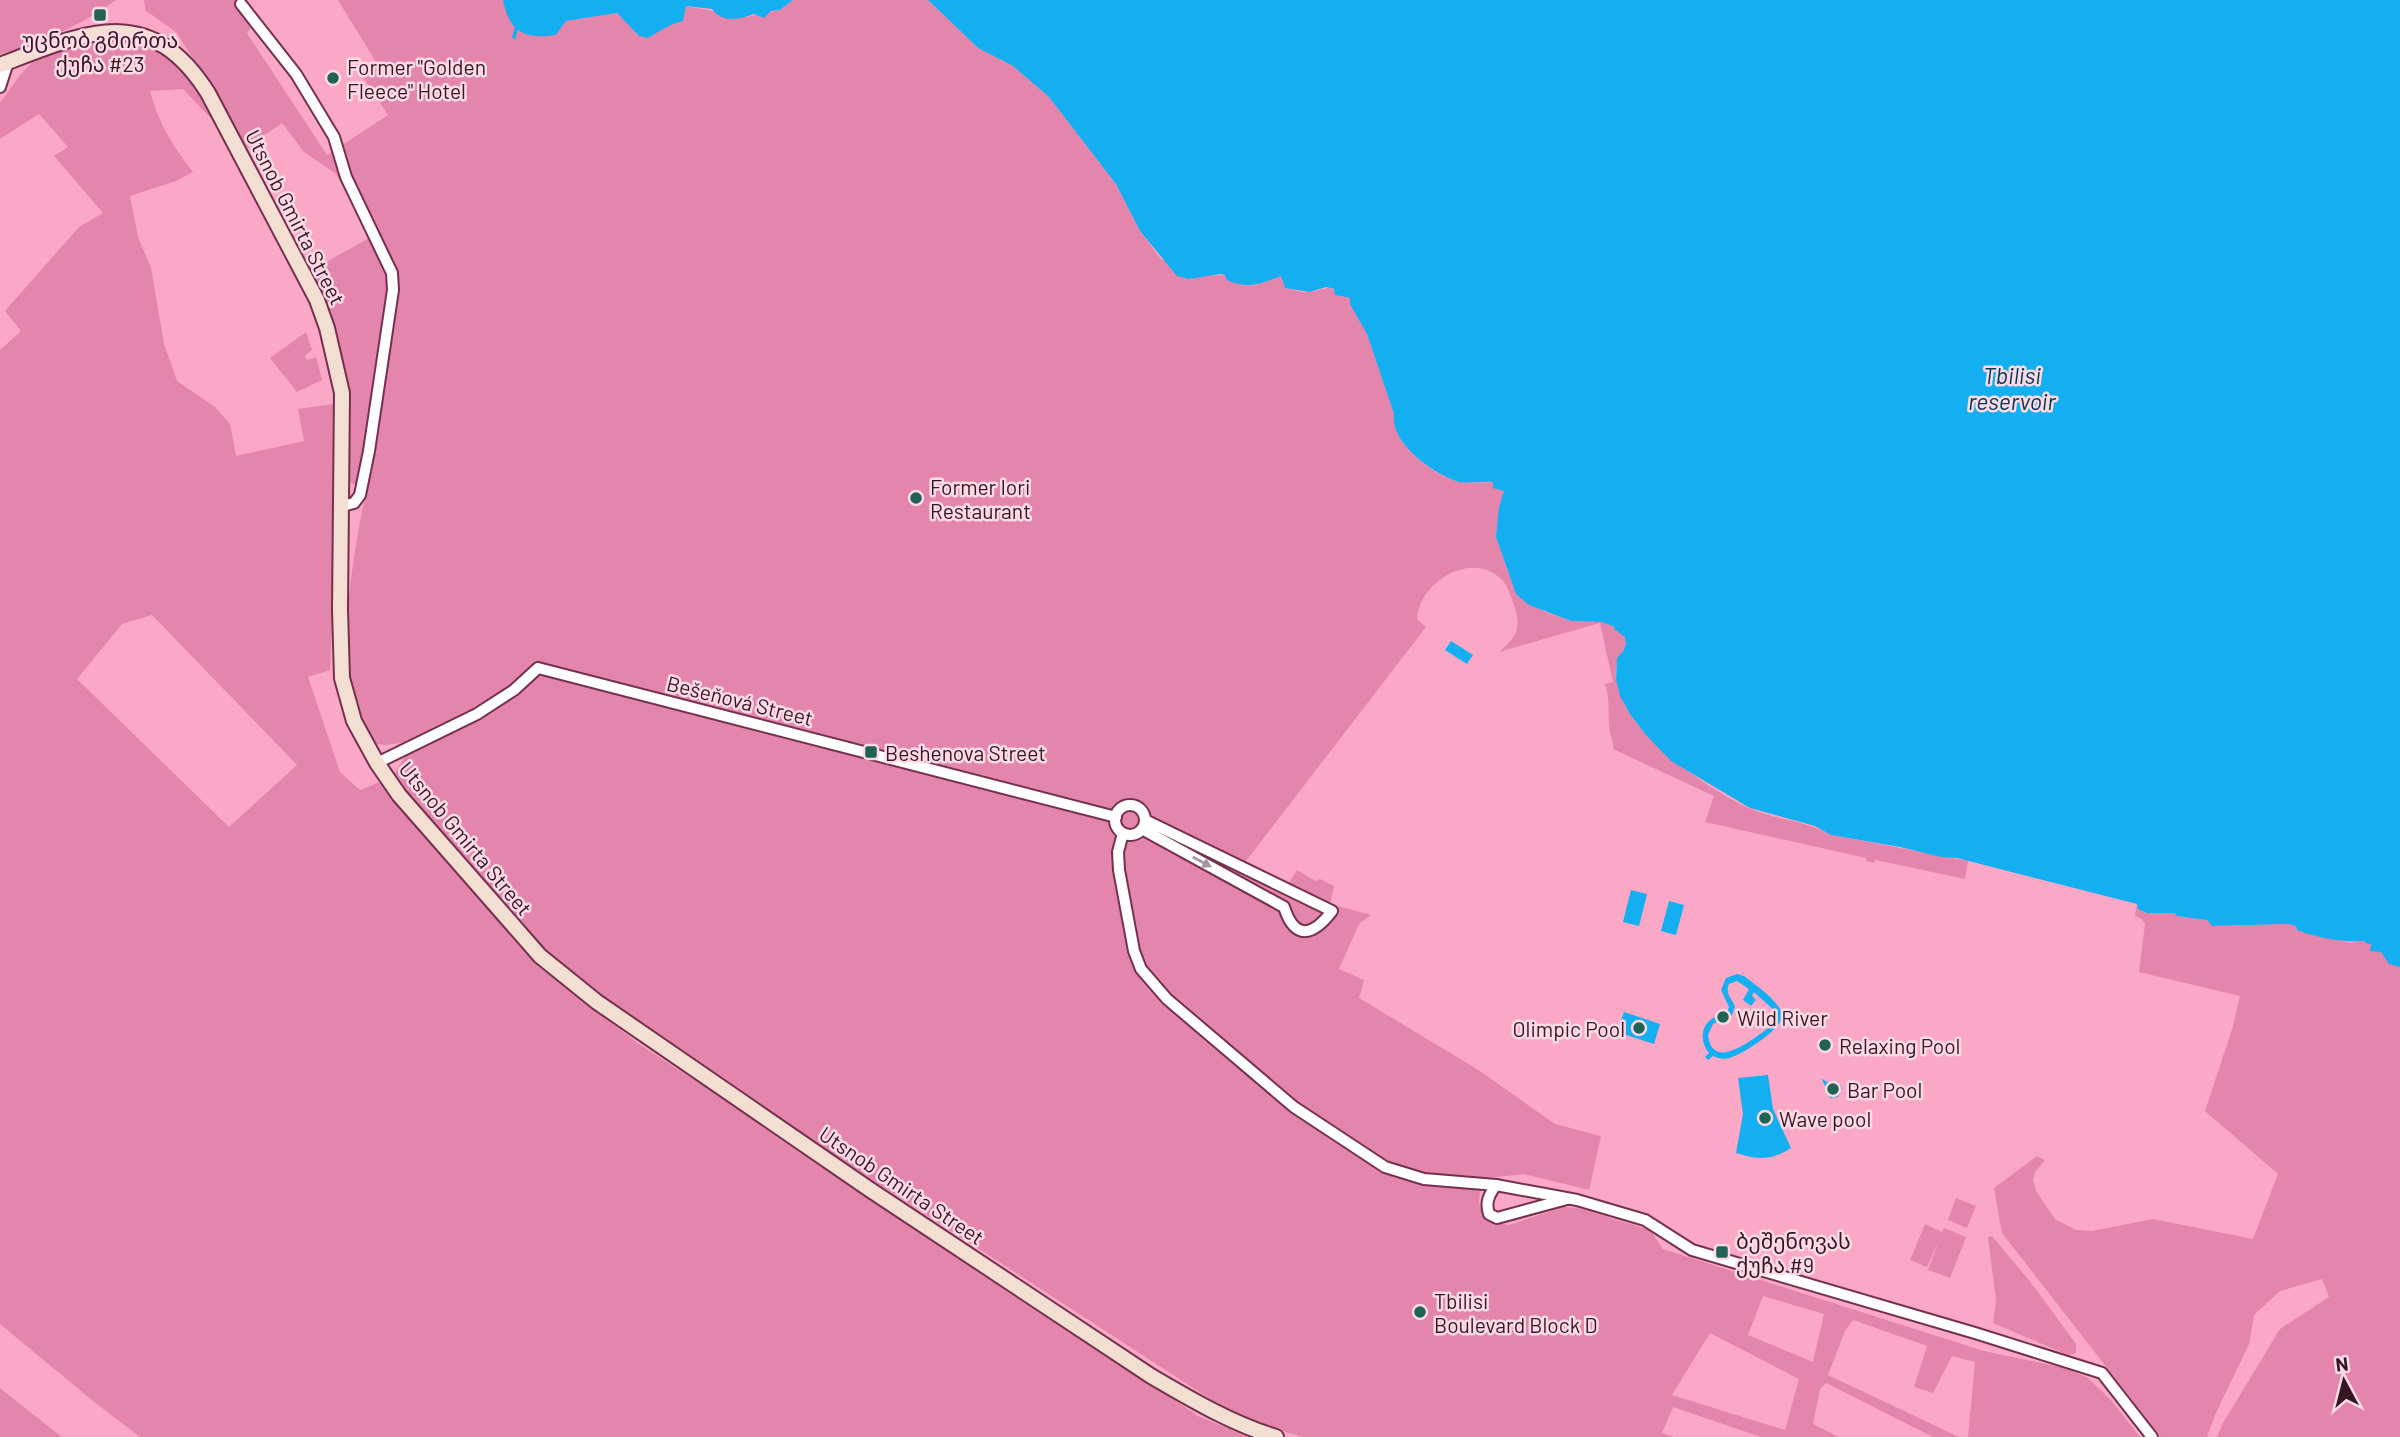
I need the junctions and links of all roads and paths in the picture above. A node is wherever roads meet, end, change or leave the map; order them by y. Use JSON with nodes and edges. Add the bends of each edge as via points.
{"nodes":[{"id":1,"x":241,"y":4,"type":"dead end"},
{"id":2,"x":4,"y":64,"type":"edge"},
{"id":3,"x":0,"y":87,"type":"edge"},
{"id":4,"x":342,"y":506,"type":"junction"},
{"id":5,"x":377,"y":763,"type":"junction"},
{"id":6,"x":1116,"y":817,"type":"junction"},
{"id":7,"x":1143,"y":825,"type":"junction"},
{"id":8,"x":1124,"y":833,"type":"junction"},
{"id":9,"x":1496,"y":1185,"type":"junction"},
{"id":10,"x":1570,"y":1199,"type":"junction"},
{"id":11,"x":1276,"y":1437,"type":"edge"},
{"id":12,"x":2152,"y":1437,"type":"edge"}],
"edges":[{"from":1,"to":4,"type":"street","via":[[296,74],[334,137],[346,177],[392,273],[364,473],[357,500]]},
{"from":2,"to":3,"type":"street"},
{"from":2,"to":4,"type":"main road","name":"Utsnob Gmirta Street","via":[[102,31],[136,33],[162,43],[194,70],[282,230],[327,328],[342,393]]},
{"from":4,"to":5,"type":"main road","name":"Utsnob Gmirta Street","via":[[342,678],[354,721]]},
{"from":5,"to":6,"type":"street","name":"Bešeňová Street","via":[[492,705],[538,668]]},
{"from":5,"to":11,"type":"main road","name":"Utsnob Gmirta Street","via":[[399,795],[540,956],[597,1002],[1152,1376],[1204,1408]]},
{"from":6,"to":7,"type":"street","via":[[1124,806],[1134,805],[1142,810]]},
{"from":6,"to":8,"type":"street"},
{"from":7,"to":7,"type":"street","one_way":true,"via":[[1284,907],[1296,928],[1315,930],[1332,911]]},
{"from":7,"to":8,"type":"street","via":[[1133,834]]},
{"from":8,"to":9,"type":"street","via":[[1119,870],[1134,951],[1141,969],[1167,999],[1294,1107],[1385,1167],[1424,1179]]},
{"from":9,"to":10,"type":"street"},
{"from":9,"to":10,"type":"street","via":[[1487,1206],[1489,1214],[1497,1218]]},
{"from":10,"to":12,"type":"street","via":[[1645,1220],[1692,1250],[2102,1373]]}]}
